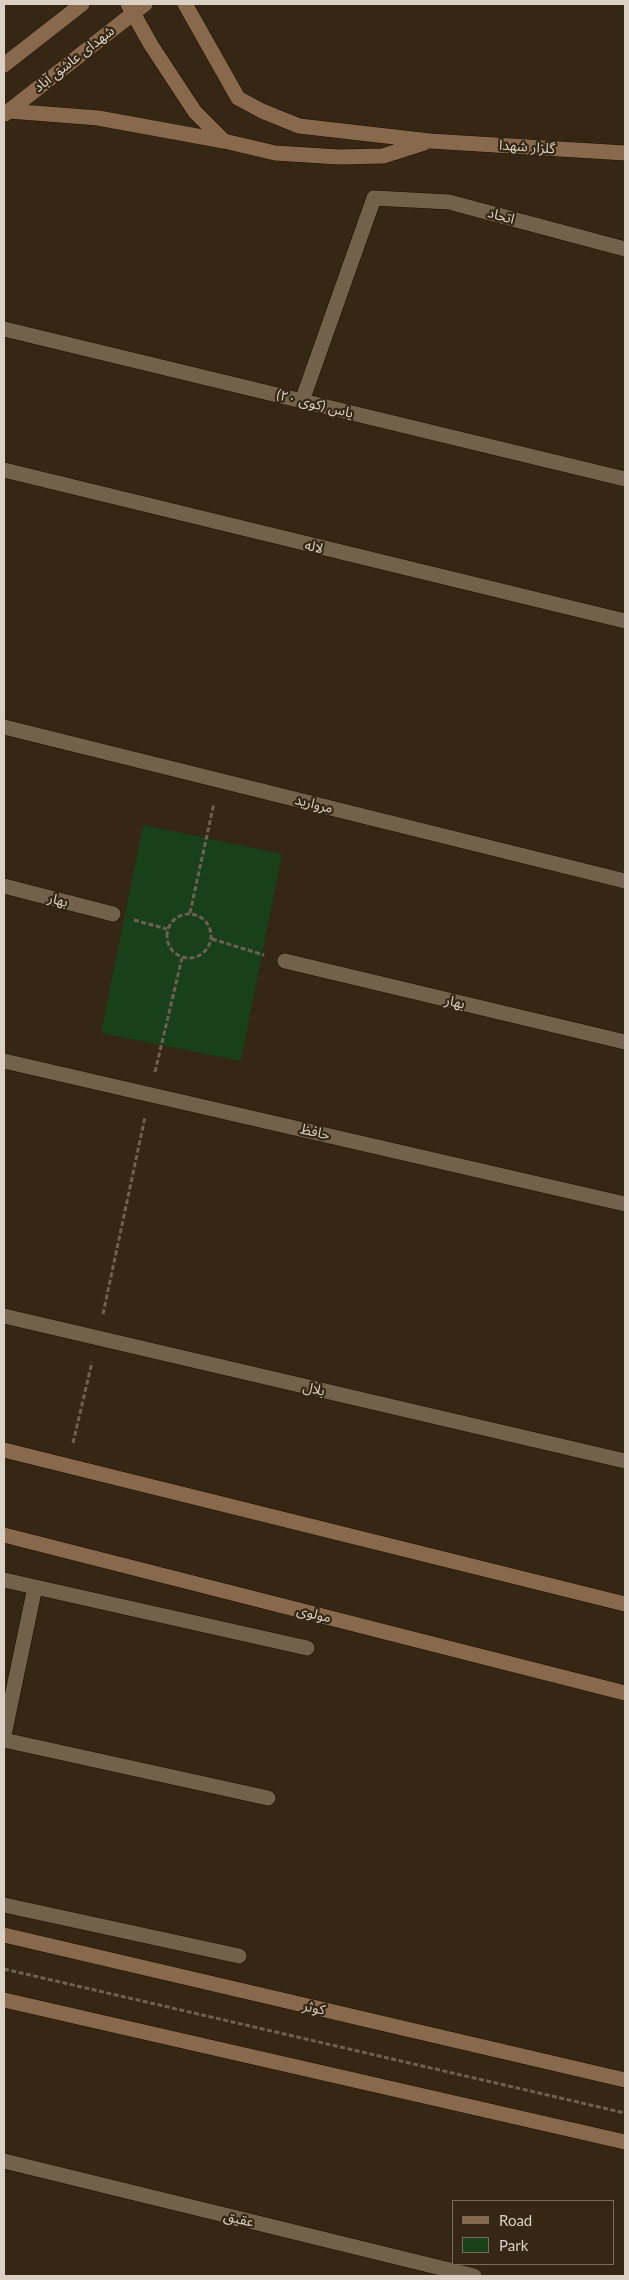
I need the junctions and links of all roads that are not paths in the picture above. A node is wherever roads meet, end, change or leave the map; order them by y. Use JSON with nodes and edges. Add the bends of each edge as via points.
{"nodes":[{"id":1,"x":82,"y":4,"type":"edge"},
{"id":2,"x":185,"y":4,"type":"edge"},
{"id":3,"x":136,"y":7,"type":"edge"},
{"id":4,"x":4,"y":65,"type":"edge"},
{"id":5,"x":6,"y":113,"type":"edge"},
{"id":6,"x":224,"y":141,"type":"junction"},
{"id":7,"x":430,"y":141,"type":"junction"},
{"id":8,"x":625,"y":153,"type":"edge"},
{"id":9,"x":625,"y":249,"type":"edge"},
{"id":10,"x":4,"y":329,"type":"edge"},
{"id":11,"x":302,"y":401,"type":"junction"},
{"id":12,"x":4,"y":470,"type":"edge"},
{"id":13,"x":625,"y":479,"type":"edge"},
{"id":14,"x":625,"y":621,"type":"edge"},
{"id":15,"x":4,"y":727,"type":"edge"},
{"id":16,"x":625,"y":881,"type":"edge"},
{"id":17,"x":4,"y":886,"type":"edge"},
{"id":18,"x":112,"y":914,"type":"road end"},
{"id":19,"x":285,"y":961,"type":"road end"},
{"id":20,"x":625,"y":1042,"type":"edge"},
{"id":21,"x":4,"y":1061,"type":"edge"},
{"id":22,"x":625,"y":1204,"type":"edge"},
{"id":23,"x":4,"y":1316,"type":"edge"},
{"id":24,"x":4,"y":1450,"type":"edge"},
{"id":25,"x":625,"y":1461,"type":"edge"},
{"id":26,"x":4,"y":1536,"type":"edge"},
{"id":27,"x":4,"y":1580,"type":"edge"},
{"id":28,"x":35,"y":1587,"type":"junction"},
{"id":29,"x":625,"y":1604,"type":"edge"},
{"id":30,"x":307,"y":1648,"type":"dead end"},
{"id":31,"x":625,"y":1693,"type":"edge"},
{"id":32,"x":4,"y":1735,"type":"edge"},
{"id":33,"x":4,"y":1740,"type":"edge"},
{"id":34,"x":268,"y":1798,"type":"dead end"},
{"id":35,"x":4,"y":1905,"type":"edge"},
{"id":36,"x":4,"y":1935,"type":"edge"},
{"id":37,"x":239,"y":1956,"type":"dead end"},
{"id":38,"x":4,"y":2000,"type":"edge"},
{"id":39,"x":625,"y":2080,"type":"edge"},
{"id":40,"x":625,"y":2142,"type":"edge"},
{"id":41,"x":4,"y":2161,"type":"edge"},
{"id":42,"x":474,"y":2276,"type":"edge"}],
"edges":[{"from":1,"to":4,"type":"street"},
{"from":2,"to":7,"type":"street","name":"گلزار شهدا","via":[[238,98],[299,126]]},
{"from":3,"to":5,"type":"street","name":"شهدای عاشق آباد"},
{"from":3,"to":6,"type":"street","via":[[151,45],[195,112]]},
{"from":5,"to":6,"type":"street","via":[[98,118]]},
{"from":6,"to":7,"type":"street","via":[[275,153],[339,157],[383,156]]},
{"from":7,"to":8,"type":"street","name":"گلزار شهدا"},
{"from":9,"to":11,"type":"street","name":"اتحاد","via":[[449,202],[374,198]]},
{"from":10,"to":11,"type":"street","name":"یاس (کوی ۲۰)"},
{"from":11,"to":13,"type":"street","name":"یاس (کوی ۲۰)"},
{"from":12,"to":14,"type":"street","name":"لاله"},
{"from":15,"to":16,"type":"street","name":"مروارید"},
{"from":17,"to":18,"type":"street","name":"بهار"},
{"from":19,"to":20,"type":"street","name":"بهار"},
{"from":21,"to":22,"type":"street","name":"حافظ"},
{"from":23,"to":25,"type":"street","name":"بلال"},
{"from":24,"to":29,"type":"street"},
{"from":26,"to":31,"type":"street","name":"مولوی"},
{"from":27,"to":28,"type":"street"},
{"from":28,"to":30,"type":"street"},
{"from":28,"to":32,"type":"street"},
{"from":33,"to":34,"type":"street"},
{"from":35,"to":37,"type":"street"},
{"from":36,"to":39,"type":"street","name":"کوثر"},
{"from":38,"to":40,"type":"street"},
{"from":41,"to":42,"type":"street","name":"عقیق"}]}
